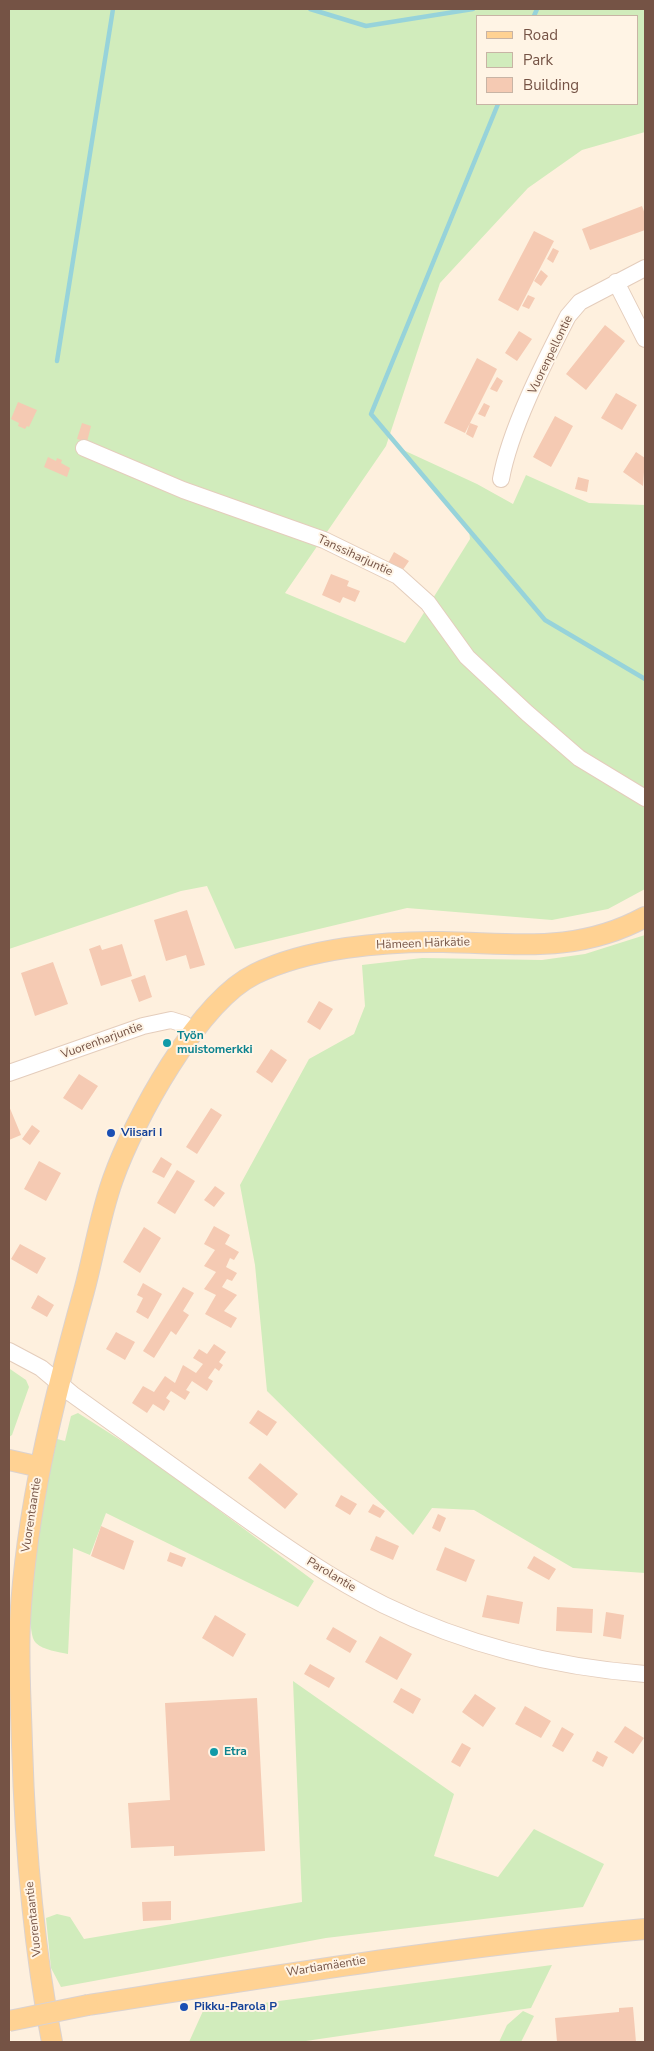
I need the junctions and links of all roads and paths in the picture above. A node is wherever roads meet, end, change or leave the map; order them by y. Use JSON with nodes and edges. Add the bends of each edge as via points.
{"nodes":[{"id":1,"x":645,"y":268,"type":"edge"},
{"id":2,"x":616,"y":282,"type":"junction"},
{"id":3,"x":645,"y":340,"type":"edge"},
{"id":4,"x":84,"y":448,"type":"dead end"},
{"id":5,"x":501,"y":479,"type":"dead end"},
{"id":6,"x":645,"y":798,"type":"edge"},
{"id":7,"x":645,"y":917,"type":"edge"},
{"id":8,"x":195,"y":1032,"type":"junction"},
{"id":9,"x":9,"y":1073,"type":"edge"},
{"id":10,"x":9,"y":1352,"type":"edge"},
{"id":11,"x":59,"y":1384,"type":"junction"},
{"id":12,"x":9,"y":1460,"type":"edge"},
{"id":13,"x":40,"y":1467,"type":"junction"},
{"id":14,"x":645,"y":1674,"type":"edge"},
{"id":15,"x":645,"y":1929,"type":"edge"},
{"id":16,"x":9,"y":2021,"type":"edge"},
{"id":17,"x":51,"y":2035,"type":"edge"}],
"edges":[{"from":1,"to":2,"type":"street","name":"Vuorenpellontie"},
{"from":2,"to":3,"type":"street"},
{"from":2,"to":5,"type":"street","name":"Vuorenpellontie","via":[[580,302],[568,316],[505,456]]},
{"from":4,"to":6,"type":"street","name":"Tanssiharjuntie","via":[[183,490],[324,540],[398,576],[428,603],[467,657],[527,713],[579,758]]},
{"from":7,"to":8,"type":"main road","name":"Hämeen Härkätie","via":[[595,938],[566,942],[531,946],[410,942],[366,946],[273,966],[251,976],[220,1000]]},
{"from":8,"to":9,"type":"street","name":"Vuorenharjuntie","via":[[170,1020],[143,1026]]},
{"from":8,"to":11,"type":"main road","name":"Vuorentaantie","via":[[140,1119],[112,1182]]},
{"from":10,"to":11,"type":"street","name":"Parolantie","via":[[41,1368]]},
{"from":11,"to":13,"type":"main road","name":"Vuorentaantie"},
{"from":11,"to":14,"type":"street","name":"Parolantie","via":[[289,1549],[384,1605],[464,1638],[516,1653],[567,1664]]},
{"from":12,"to":13,"type":"main road"},
{"from":13,"to":17,"type":"main road","name":"Vuorentaantie","via":[[25,1560],[20,1663],[25,1823],[36,1942]]},
{"from":15,"to":16,"type":"main road","name":"Wartiamäentie","bridge":true,"via":[[538,1938],[365,1961],[88,2005]]}]}
